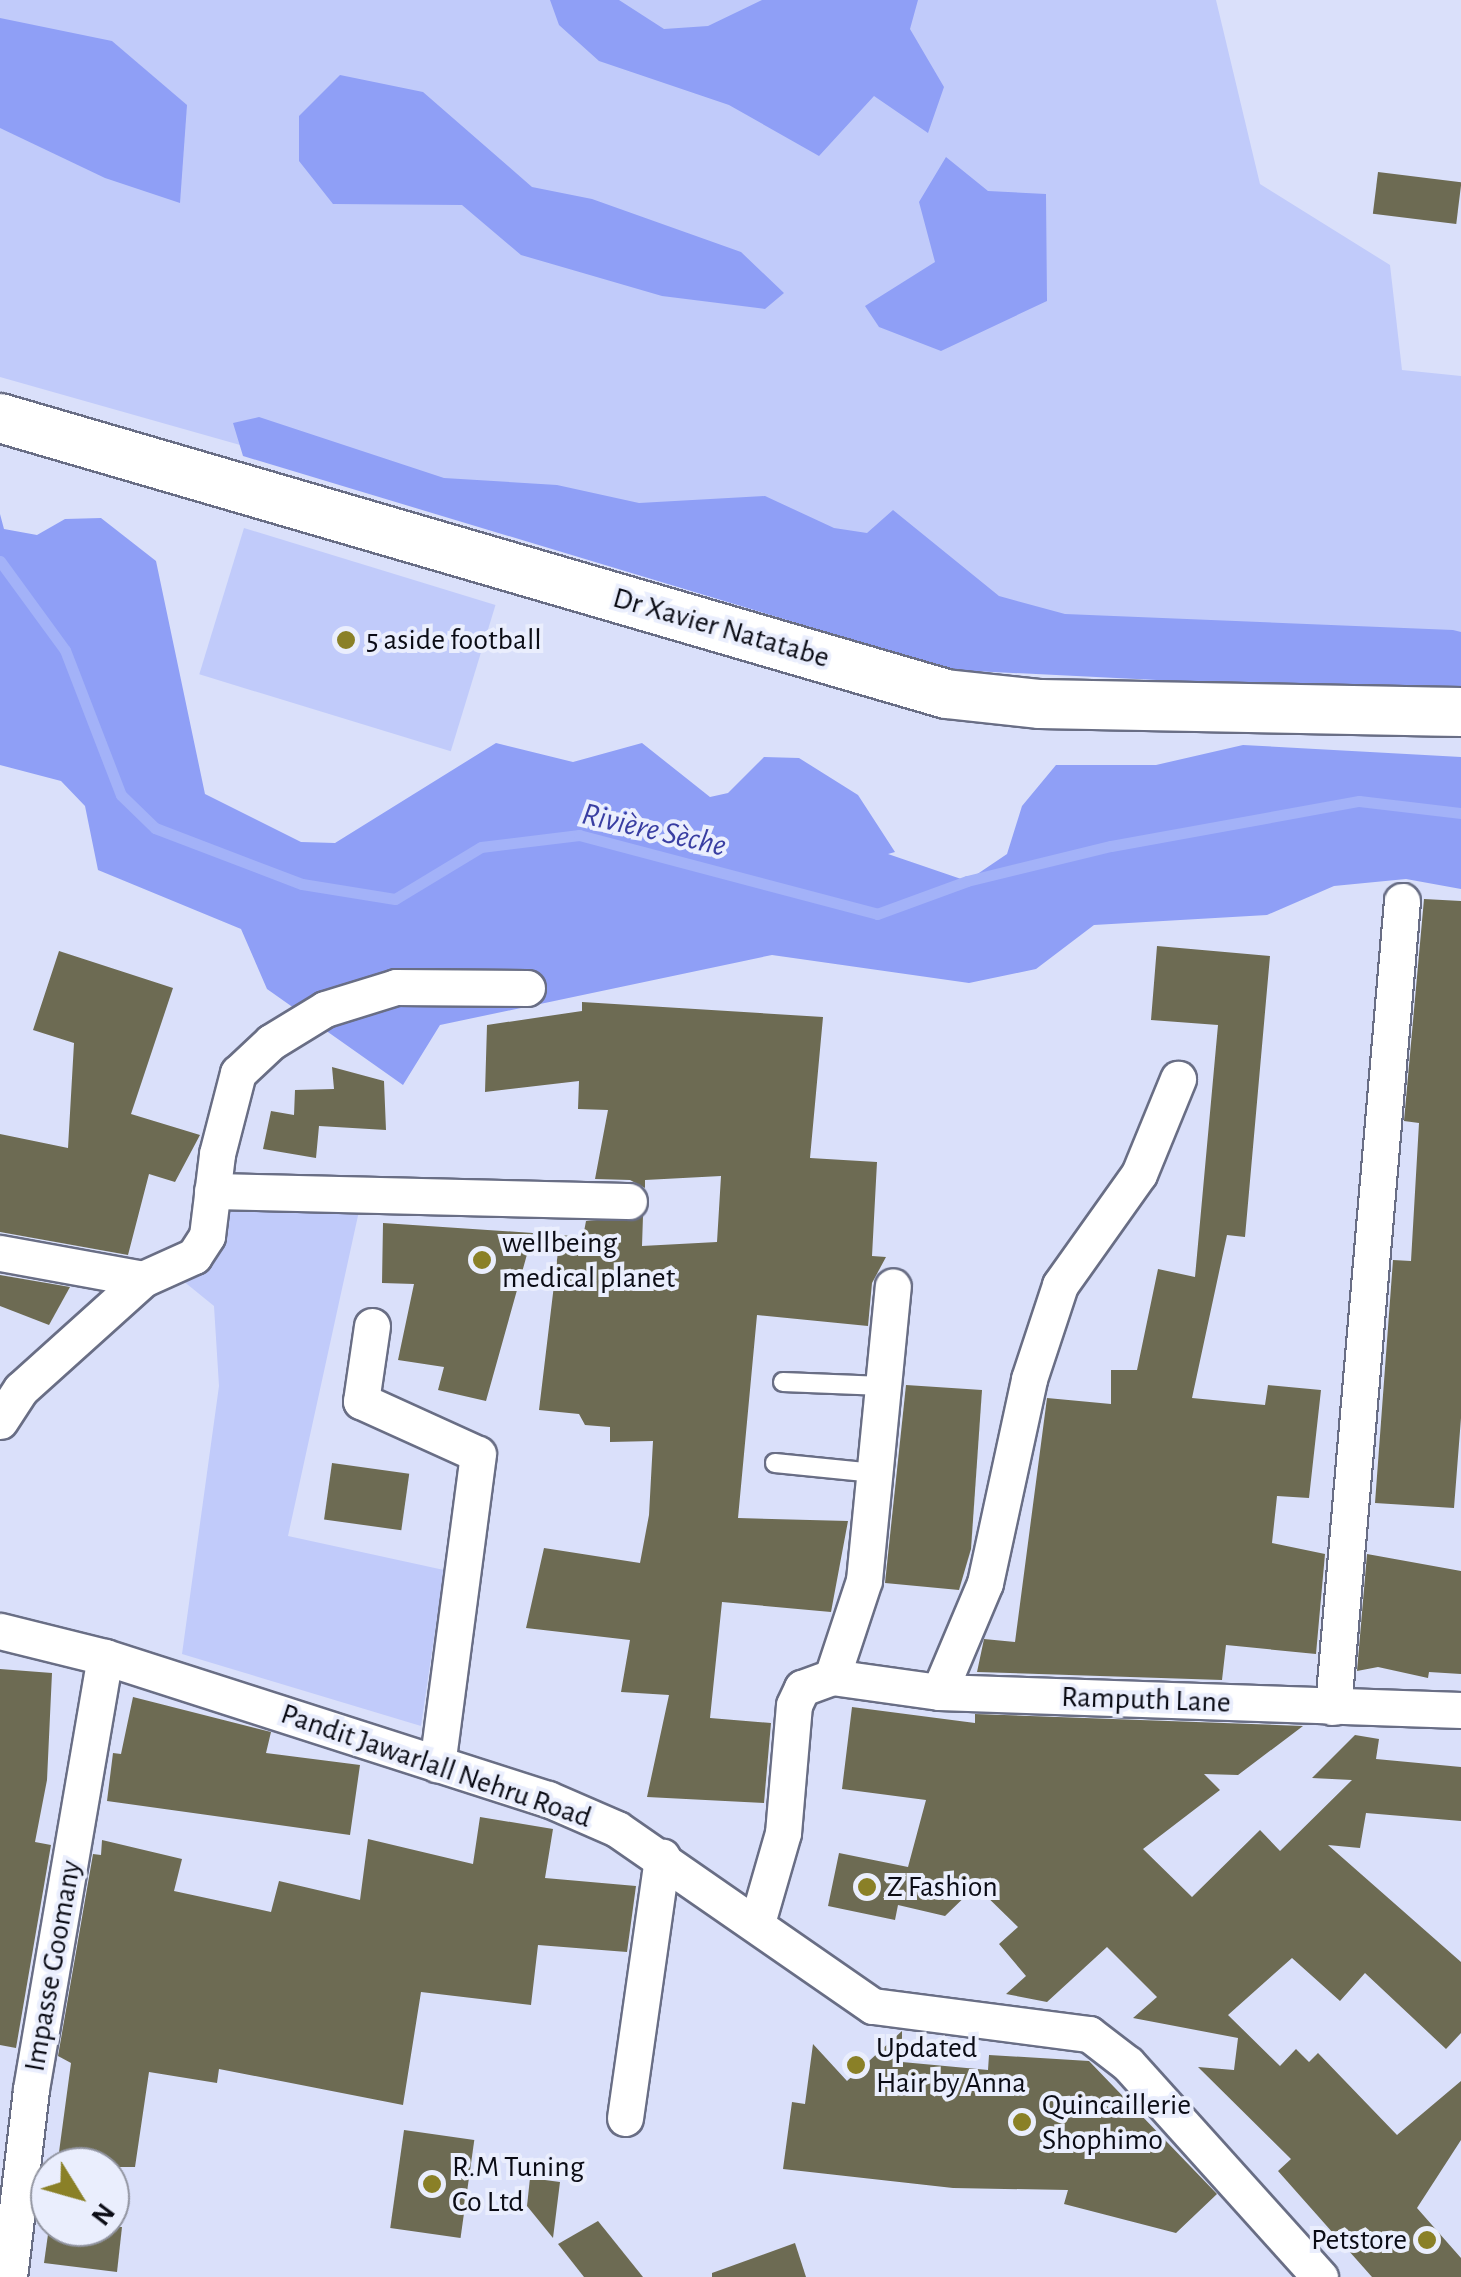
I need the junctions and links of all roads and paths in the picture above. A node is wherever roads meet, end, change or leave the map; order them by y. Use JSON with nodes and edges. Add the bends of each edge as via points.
{"nodes":[{"id":1,"x":0,"y":418,"type":"edge"},
{"id":2,"x":1461,"y":712,"type":"edge"},
{"id":3,"x":1402,"y":901,"type":"dead end"},
{"id":4,"x":527,"y":988,"type":"dead end"},
{"id":5,"x":1178,"y":1078,"type":"dead end"},
{"id":6,"x":212,"y":1191,"type":"junction"},
{"id":7,"x":629,"y":1201,"type":"dead end"},
{"id":8,"x":0,"y":1253,"type":"edge"},
{"id":9,"x":143,"y":1279,"type":"junction"},
{"id":10,"x":893,"y":1286,"type":"dead end"},
{"id":11,"x":372,"y":1326,"type":"dead end"},
{"id":12,"x":783,"y":1382,"type":"dead end"},
{"id":13,"x":883,"y":1386,"type":"junction"},
{"id":14,"x":0,"y":1421,"type":"edge"},
{"id":15,"x":775,"y":1463,"type":"dead end"},
{"id":16,"x":875,"y":1473,"type":"junction"},
{"id":17,"x":0,"y":1632,"type":"edge"},
{"id":18,"x":104,"y":1657,"type":"junction"},
{"id":19,"x":832,"y":1677,"type":"junction"},
{"id":20,"x":938,"y":1692,"type":"junction"},
{"id":21,"x":1333,"y":1707,"type":"junction"},
{"id":22,"x":1461,"y":1710,"type":"edge"},
{"id":23,"x":438,"y":1764,"type":"junction"},
{"id":24,"x":662,"y":1857,"type":"junction"},
{"id":25,"x":757,"y":1922,"type":"junction"},
{"id":26,"x":16,"y":2092,"type":"edge"},
{"id":27,"x":625,"y":2118,"type":"dead end"},
{"id":28,"x":9,"y":2277,"type":"edge"},
{"id":29,"x":1320,"y":2277,"type":"edge"}],
"edges":[{"from":1,"to":2,"type":"main road","name":"Dr Xavier Natatabe","via":[[946,694],[1040,704]]},
{"from":3,"to":21,"type":"street"},
{"from":4,"to":6,"type":"street","via":[[396,987],[325,1010],[271,1042],[238,1073]]},
{"from":5,"to":20,"type":"street","via":[[1139,1174],[1060,1285],[1029,1378],[986,1583]]},
{"from":6,"to":7,"type":"street"},
{"from":6,"to":9,"type":"street","via":[[206,1236],[194,1256]]},
{"from":8,"to":9,"type":"street"},
{"from":9,"to":14,"type":"street","via":[[21,1389]]},
{"from":10,"to":13,"type":"street"},
{"from":11,"to":23,"type":"street","via":[[361,1401],[478,1454]]},
{"from":12,"to":13,"type":"lane"},
{"from":13,"to":16,"type":"street"},
{"from":15,"to":16,"type":"lane"},
{"from":16,"to":19,"type":"street","via":[[864,1580]]},
{"from":17,"to":18,"type":"street","name":"Pandit Jawarlall Nehru Road"},
{"from":18,"to":23,"type":"street","name":"Pandit Jawarlall Nehru Road"},
{"from":18,"to":26,"type":"street","name":"Impasse Goomany"},
{"from":19,"to":20,"type":"street","name":"Ramputh Lane"},
{"from":19,"to":25,"type":"street","via":[[802,1688],[794,1706],[783,1833]]},
{"from":20,"to":21,"type":"street","name":"Ramputh Lane"},
{"from":21,"to":22,"type":"street","name":"Ramputh Lane"},
{"from":23,"to":24,"type":"street","name":"Pandit Jawarlall Nehru Road","via":[[548,1799]]},
{"from":24,"to":25,"type":"street","name":"Pandit Jawarlall Nehru Road"},
{"from":24,"to":27,"type":"street"},
{"from":25,"to":29,"type":"street","name":"Pandit Jawarlall Nehru Road","via":[[873,2006],[1089,2034],[1128,2064]]},
{"from":26,"to":28,"type":"street","name":"Impasse Goomany"}]}
